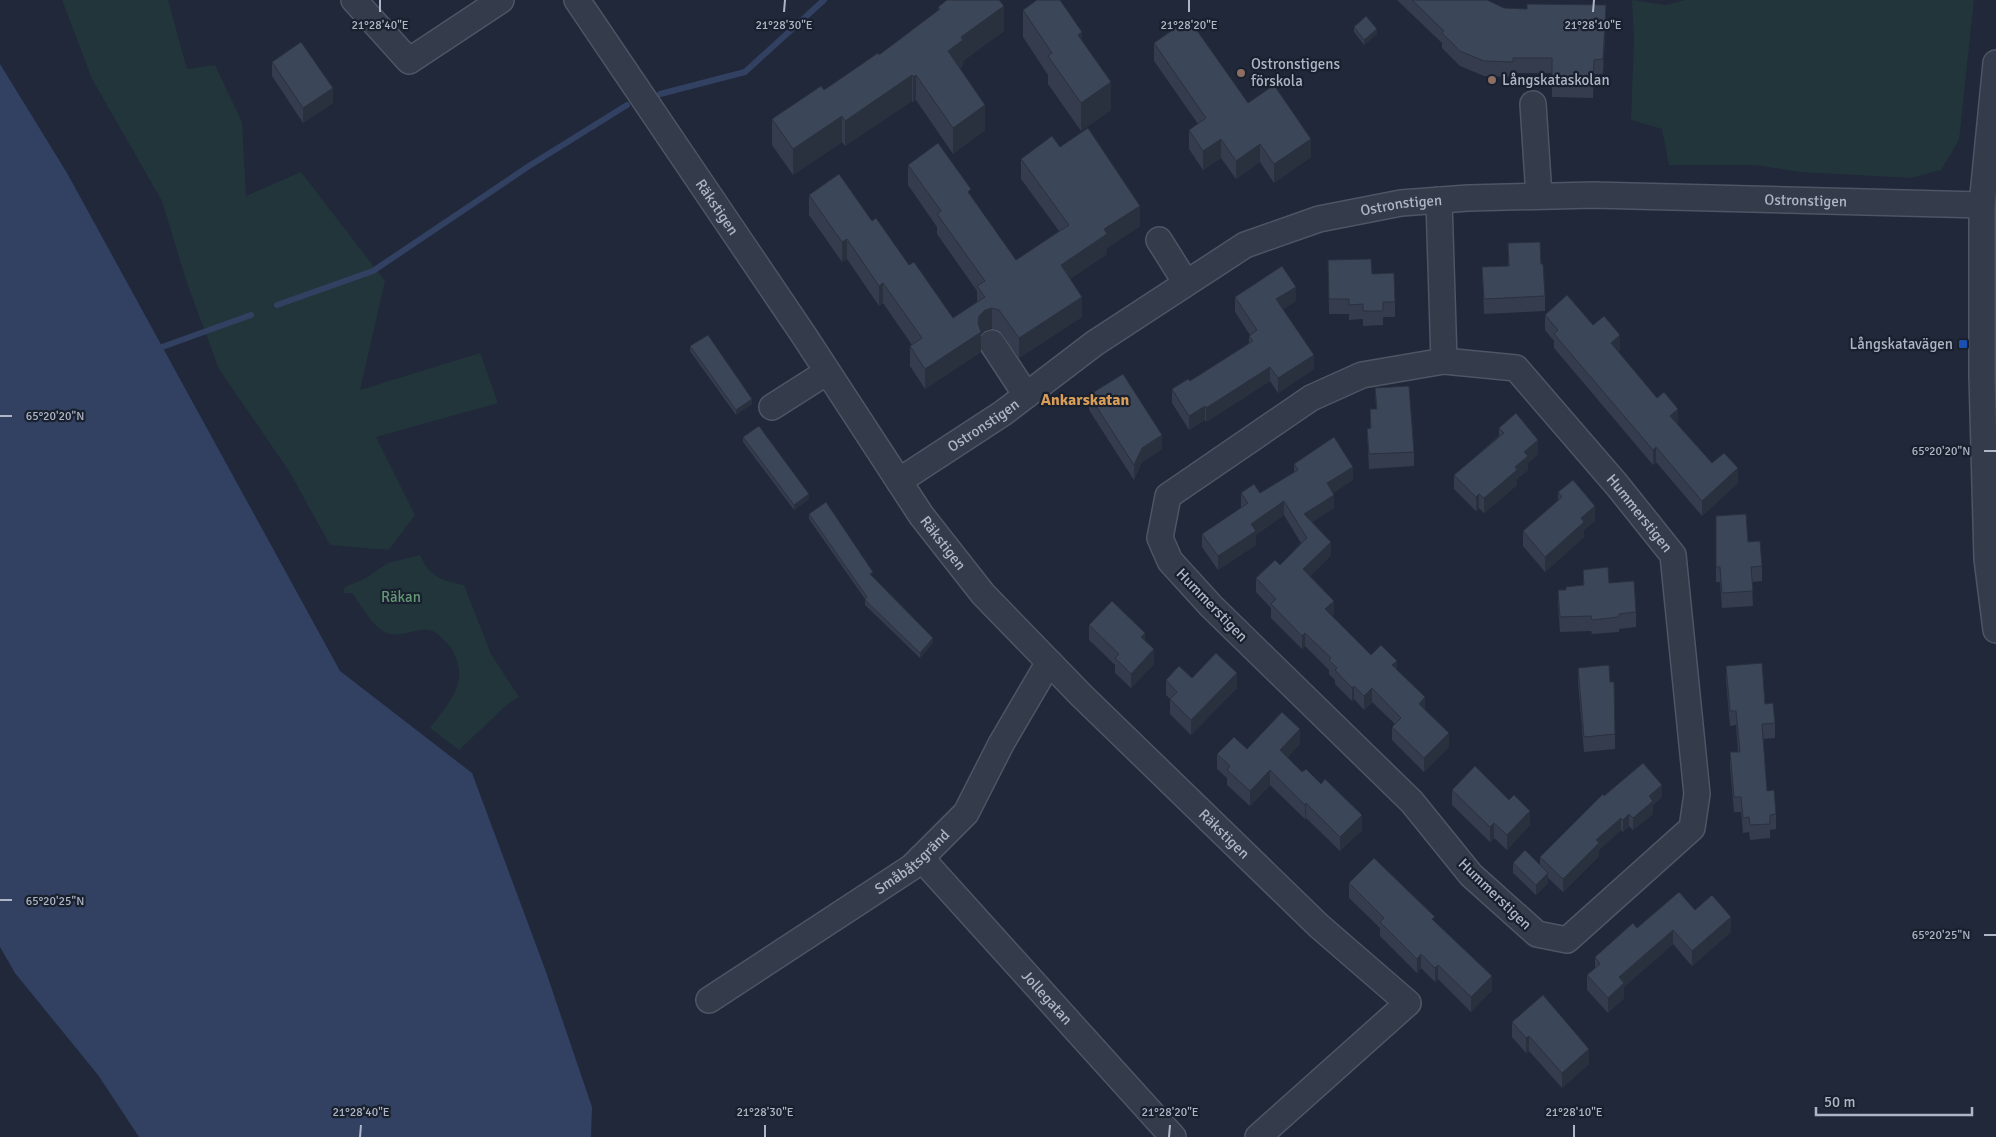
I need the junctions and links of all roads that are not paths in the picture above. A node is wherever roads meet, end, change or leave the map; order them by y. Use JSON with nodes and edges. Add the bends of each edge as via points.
{"nodes":[{"id":1,"x":354,"y":0,"type":"edge"},
{"id":2,"x":501,"y":0,"type":"edge"},
{"id":3,"x":577,"y":0,"type":"edge"},
{"id":4,"x":1996,"y":63,"type":"edge"},
{"id":5,"x":1533,"y":104,"type":"dead end"},
{"id":6,"x":1539,"y":196,"type":"junction"},
{"id":7,"x":1439,"y":200,"type":"junction"},
{"id":8,"x":1982,"y":205,"type":"junction"},
{"id":9,"x":1159,"y":240,"type":"dead end"},
{"id":10,"x":1186,"y":283,"type":"junction"},
{"id":11,"x":992,"y":343,"type":"dead end"},
{"id":12,"x":1444,"y":361,"type":"junction"},
{"id":13,"x":827,"y":372,"type":"junction"},
{"id":14,"x":1026,"y":395,"type":"junction"},
{"id":15,"x":772,"y":407,"type":"dead end"},
{"id":16,"x":899,"y":482,"type":"junction"},
{"id":17,"x":1996,"y":630,"type":"edge"},
{"id":18,"x":1049,"y":662,"type":"junction"},
{"id":19,"x":921,"y":858,"type":"junction"},
{"id":20,"x":709,"y":1000,"type":"dead end"},
{"id":21,"x":1173,"y":1137,"type":"edge"},
{"id":22,"x":1258,"y":1137,"type":"edge"}],
"edges":[{"from":1,"to":2,"type":"street","via":[[409,61]]},
{"from":3,"to":13,"type":"street","name":"Räkstigen"},
{"from":4,"to":8,"type":"street"},
{"from":5,"to":6,"type":"street"},
{"from":6,"to":7,"type":"street","name":"Ostronstigen"},
{"from":6,"to":8,"type":"street","name":"Ostronstigen"},
{"from":7,"to":10,"type":"street","name":"Ostronstigen","via":[[1401,203],[1319,219],[1245,245]]},
{"from":7,"to":12,"type":"street"},
{"from":8,"to":17,"type":"street","via":[[1987,559]]},
{"from":9,"to":10,"type":"street"},
{"from":10,"to":14,"type":"street","name":"Ostronstigen","via":[[1094,343]]},
{"from":11,"to":14,"type":"street"},
{"from":12,"to":12,"type":"street","name":"Hummerstigen","via":[[1516,368],[1617,485],[1672,555],[1697,794],[1692,828],[1567,940],[1537,934],[1471,874],[1412,802],[1170,562],[1160,538],[1168,496],[1311,398],[1362,375]]},
{"from":13,"to":15,"type":"street"},
{"from":13,"to":16,"type":"street","name":"Räkstigen"},
{"from":14,"to":16,"type":"street","name":"Ostronstigen"},
{"from":16,"to":18,"type":"street","name":"Räkstigen","via":[[983,594]]},
{"from":18,"to":19,"type":"street","name":"Småbåtsgränd","via":[[1001,744],[966,813]]},
{"from":18,"to":22,"type":"street","name":"Räkstigen","via":[[1319,926],[1408,1003]]},
{"from":19,"to":20,"type":"street","name":"Småbåtsgränd"},
{"from":19,"to":21,"type":"street","name":"Jollegatan"}]}
